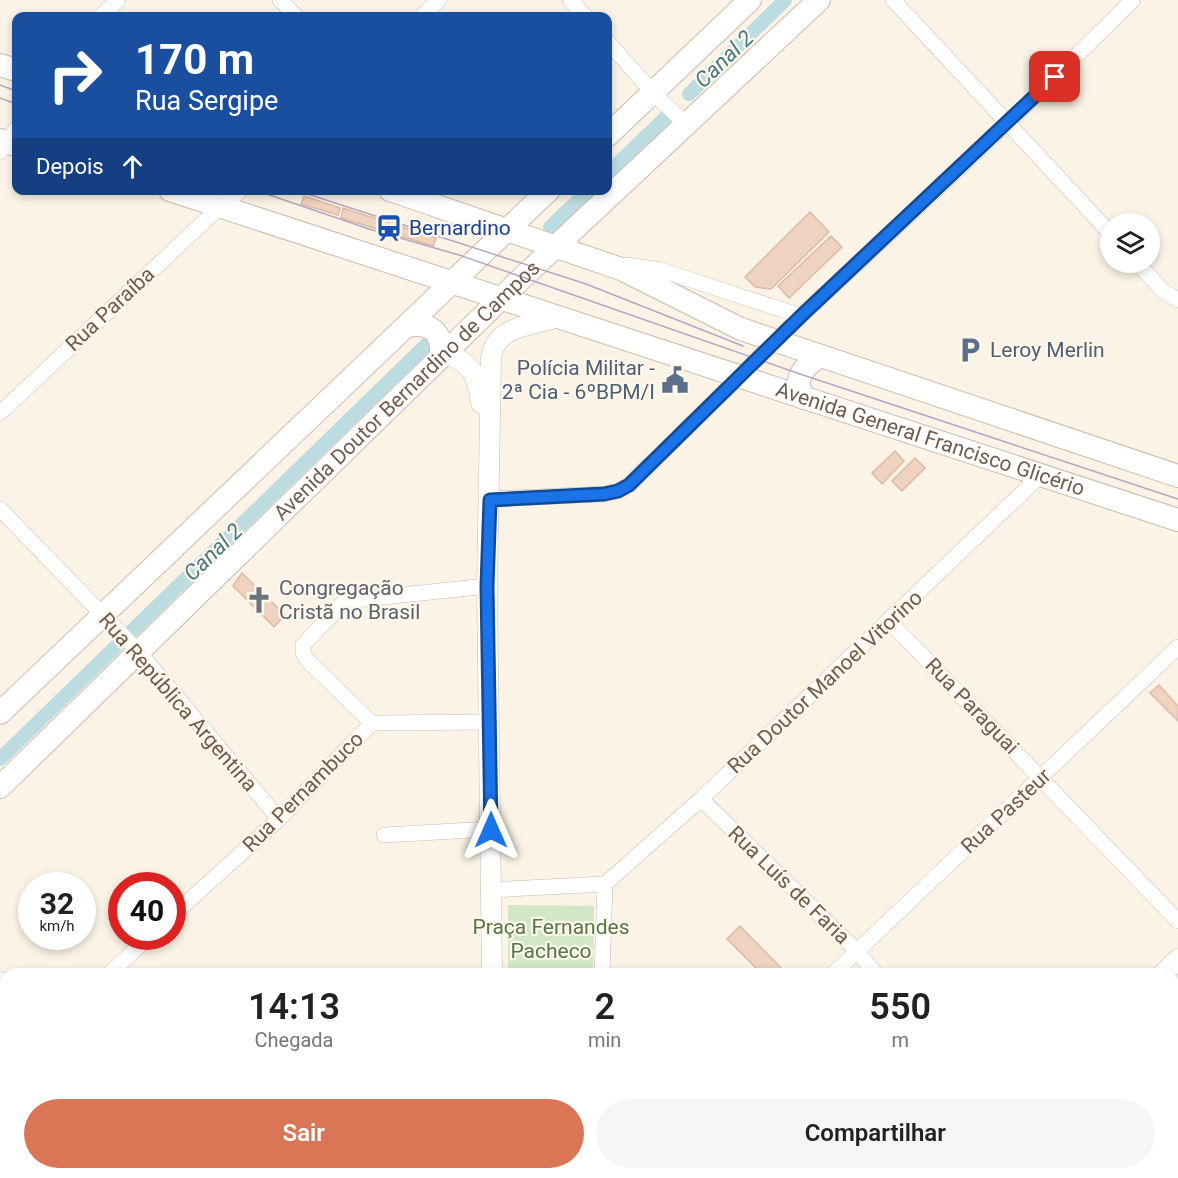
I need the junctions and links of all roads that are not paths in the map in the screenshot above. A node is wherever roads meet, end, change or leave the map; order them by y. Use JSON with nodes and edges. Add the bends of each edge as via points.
{"nodes":[{"id":1,"x":118,"y":0,"type":"edge"},
{"id":2,"x":280,"y":0,"type":"edge"},
{"id":3,"x":439,"y":0,"type":"edge"},
{"id":4,"x":570,"y":0,"type":"edge"},
{"id":5,"x":750,"y":0,"type":"edge"},
{"id":6,"x":819,"y":0,"type":"edge"},
{"id":7,"x":893,"y":0,"type":"edge"},
{"id":8,"x":1133,"y":0,"type":"edge"},
{"id":9,"x":105,"y":12,"type":"edge"},
{"id":10,"x":292,"y":12,"type":"edge"},
{"id":11,"x":426,"y":12,"type":"edge"},
{"id":12,"x":581,"y":12,"type":"edge"},
{"id":13,"x":612,"y":46,"type":"edge"},
{"id":14,"x":653,"y":92,"type":"junction"},
{"id":15,"x":686,"y":123,"type":"junction"},
{"id":16,"x":1008,"y":123,"type":"junction"},
{"id":17,"x":612,"y":131,"type":"edge"},
{"id":18,"x":612,"y":192,"type":"edge"},
{"id":19,"x":186,"y":195,"type":"edge"},
{"id":20,"x":235,"y":195,"type":"edge"},
{"id":21,"x":404,"y":195,"type":"edge"},
{"id":22,"x":544,"y":195,"type":"edge"},
{"id":23,"x":609,"y":195,"type":"edge"},
{"id":24,"x":221,"y":206,"type":"junction"},
{"id":25,"x":1100,"y":222,"type":"edge"},
{"id":26,"x":507,"y":231,"type":"junction"},
{"id":27,"x":555,"y":246,"type":"junction"},
{"id":28,"x":601,"y":261,"type":"junction"},
{"id":29,"x":1147,"y":273,"type":"edge"},
{"id":30,"x":452,"y":283,"type":"junction"},
{"id":31,"x":501,"y":298,"type":"junction"},
{"id":32,"x":1177,"y":300,"type":"edge"},
{"id":33,"x":801,"y":316,"type":"junction"},
{"id":34,"x":555,"y":318,"type":"junction"},
{"id":35,"x":407,"y":326,"type":"junction"},
{"id":36,"x":777,"y":341,"type":"junction"},
{"id":37,"x":443,"y":355,"type":"junction"},
{"id":38,"x":821,"y":356,"type":"junction"},
{"id":39,"x":740,"y":378,"type":"junction"},
{"id":40,"x":804,"y":398,"type":"junction"},
{"id":41,"x":1,"y":410,"type":"edge"},
{"id":42,"x":488,"y":457,"type":"junction"},
{"id":43,"x":1041,"y":475,"type":"junction"},
{"id":44,"x":1178,"y":476,"type":"edge"},
{"id":45,"x":490,"y":500,"type":"junction"},
{"id":46,"x":0,"y":509,"type":"edge"},
{"id":47,"x":1178,"y":520,"type":"edge"},
{"id":48,"x":487,"y":586,"type":"junction"},
{"id":49,"x":107,"y":621,"type":"junction"},
{"id":50,"x":889,"y":621,"type":"junction"},
{"id":51,"x":134,"y":647,"type":"junction"},
{"id":52,"x":1178,"y":647,"type":"edge"},
{"id":53,"x":0,"y":713,"type":"edge"},
{"id":54,"x":490,"y":722,"type":"junction"},
{"id":55,"x":372,"y":723,"type":"junction"},
{"id":56,"x":1041,"y":777,"type":"junction"},
{"id":57,"x":0,"y":787,"type":"edge"},
{"id":58,"x":701,"y":799,"type":"junction"},
{"id":59,"x":279,"y":819,"type":"junction"},
{"id":60,"x":491,"y":830,"type":"junction"},
{"id":61,"x":384,"y":835,"type":"dead end"},
{"id":62,"x":605,"y":884,"type":"junction"},
{"id":63,"x":491,"y":890,"type":"junction"},
{"id":64,"x":186,"y":903,"type":"edge"},
{"id":65,"x":1178,"y":921,"type":"edge"},
{"id":66,"x":135,"y":950,"type":"edge"},
{"id":67,"x":857,"y":951,"type":"junction"},
{"id":68,"x":115,"y":968,"type":"edge"},
{"id":69,"x":492,"y":968,"type":"edge"},
{"id":70,"x":602,"y":968,"type":"edge"},
{"id":71,"x":839,"y":968,"type":"edge"},
{"id":72,"x":871,"y":968,"type":"edge"}],
"edges":[{"from":1,"to":9,"type":"street"},
{"from":2,"to":10,"type":"street"},
{"from":3,"to":11,"type":"street"},
{"from":4,"to":12,"type":"street"},
{"from":5,"to":14,"type":"main road"},
{"from":6,"to":15,"type":"main road","name":"Avenida Doutor Bernardino de Campos"},
{"from":7,"to":16,"type":"street"},
{"from":8,"to":16,"type":"street"},
{"from":13,"to":14,"type":"street"},
{"from":14,"to":15,"type":"street"},
{"from":14,"to":17,"type":"main road"},
{"from":15,"to":18,"type":"main road","name":"Avenida Doutor Bernardino de Campos"},
{"from":16,"to":25,"type":"street"},
{"from":16,"to":33,"type":"street"},
{"from":19,"to":24,"type":"main road","name":"Avenida General Francisco Glicério"},
{"from":20,"to":24,"type":"street","name":"Rua Paraíba"},
{"from":21,"to":26,"type":"main road","name":"Avenida General Francisco Glicério"},
{"from":22,"to":26,"type":"main road"},
{"from":23,"to":27,"type":"main road","name":"Avenida Doutor Bernardino de Campos"},
{"from":24,"to":30,"type":"main road","name":"Avenida General Francisco Glicério"},
{"from":24,"to":41,"type":"street","name":"Rua Paraíba"},
{"from":26,"to":27,"type":"main road","name":"Avenida General Francisco Glicério"},
{"from":26,"to":30,"type":"main road"},
{"from":27,"to":28,"type":"main road","name":"Avenida General Francisco Glicério"},
{"from":27,"to":31,"type":"main road","name":"Avenida Doutor Bernardino de Campos"},
{"from":28,"to":33,"type":"street","via":[[661,270]]},
{"from":28,"to":36,"type":"main road","name":"Avenida General Francisco Glicério","via":[[729,323]]},
{"from":29,"to":32,"type":"street"},
{"from":30,"to":31,"type":"main road","name":"Avenida General Francisco Glicério"},
{"from":30,"to":35,"type":"main road"},
{"from":31,"to":34,"type":"main road","name":"Avenida General Francisco Glicério"},
{"from":31,"to":37,"type":"main road","name":"Avenida Doutor Bernardino de Campos"},
{"from":33,"to":36,"type":"street"},
{"from":34,"to":39,"type":"main road","name":"Avenida General Francisco Glicério"},
{"from":34,"to":42,"type":"street","via":[[507,332],[493,347]]},
{"from":35,"to":37,"type":"main road","via":[[431,327]]},
{"from":35,"to":49,"type":"main road"},
{"from":36,"to":38,"type":"main road","name":"Avenida General Francisco Glicério"},
{"from":36,"to":39,"type":"street"},
{"from":37,"to":42,"type":"street","via":[[465,362],[478,380]]},
{"from":37,"to":51,"type":"main road","name":"Avenida Doutor Bernardino de Campos"},
{"from":38,"to":40,"type":"main road","via":[[808,363],[800,374],[798,386]]},
{"from":38,"to":44,"type":"main road","name":"Avenida General Francisco Glicério"},
{"from":39,"to":40,"type":"main road","name":"Avenida General Francisco Glicério"},
{"from":39,"to":45,"type":"street","via":[[623,488],[604,494]]},
{"from":40,"to":43,"type":"main road","name":"Avenida General Francisco Glicério"},
{"from":42,"to":45,"type":"street"},
{"from":43,"to":47,"type":"main road","name":"Avenida General Francisco Glicério"},
{"from":43,"to":50,"type":"street","name":"Rua Doutor Manoel Vitorino"},
{"from":45,"to":48,"type":"street"},
{"from":46,"to":49,"type":"street","name":"Rua República Argentina"},
{"from":48,"to":54,"type":"street"},
{"from":48,"to":55,"type":"street","via":[[345,601],[308,637],[303,652],[309,662]]},
{"from":49,"to":51,"type":"street","name":"Rua República Argentina"},
{"from":49,"to":53,"type":"main road"},
{"from":50,"to":56,"type":"street","name":"Rua Paraguai"},
{"from":50,"to":58,"type":"street","name":"Rua Doutor Manoel Vitorino"},
{"from":51,"to":57,"type":"main road","name":"Avenida Doutor Bernardino de Campos"},
{"from":51,"to":59,"type":"street","name":"Rua República Argentina"},
{"from":52,"to":56,"type":"street","name":"Rua Pasteur"},
{"from":54,"to":55,"type":"street","name":"Rua Pernambuco"},
{"from":54,"to":60,"type":"street"},
{"from":55,"to":59,"type":"street","name":"Rua Pernambuco"},
{"from":56,"to":65,"type":"street","name":"Rua Paraguai"},
{"from":56,"to":67,"type":"street","name":"Rua Pasteur"},
{"from":58,"to":62,"type":"street","name":"Rua Doutor Manoel Vitorino"},
{"from":58,"to":67,"type":"street","name":"Rua Luís de Faria"},
{"from":59,"to":64,"type":"street","name":"Rua Pernambuco"},
{"from":60,"to":61,"type":"street"},
{"from":60,"to":63,"type":"street"},
{"from":62,"to":63,"type":"street"},
{"from":62,"to":70,"type":"street"},
{"from":63,"to":69,"type":"street"},
{"from":66,"to":68,"type":"street"},
{"from":67,"to":71,"type":"street","name":"Rua Pasteur"},
{"from":67,"to":72,"type":"street","name":"Rua Luís de Faria"}]}
